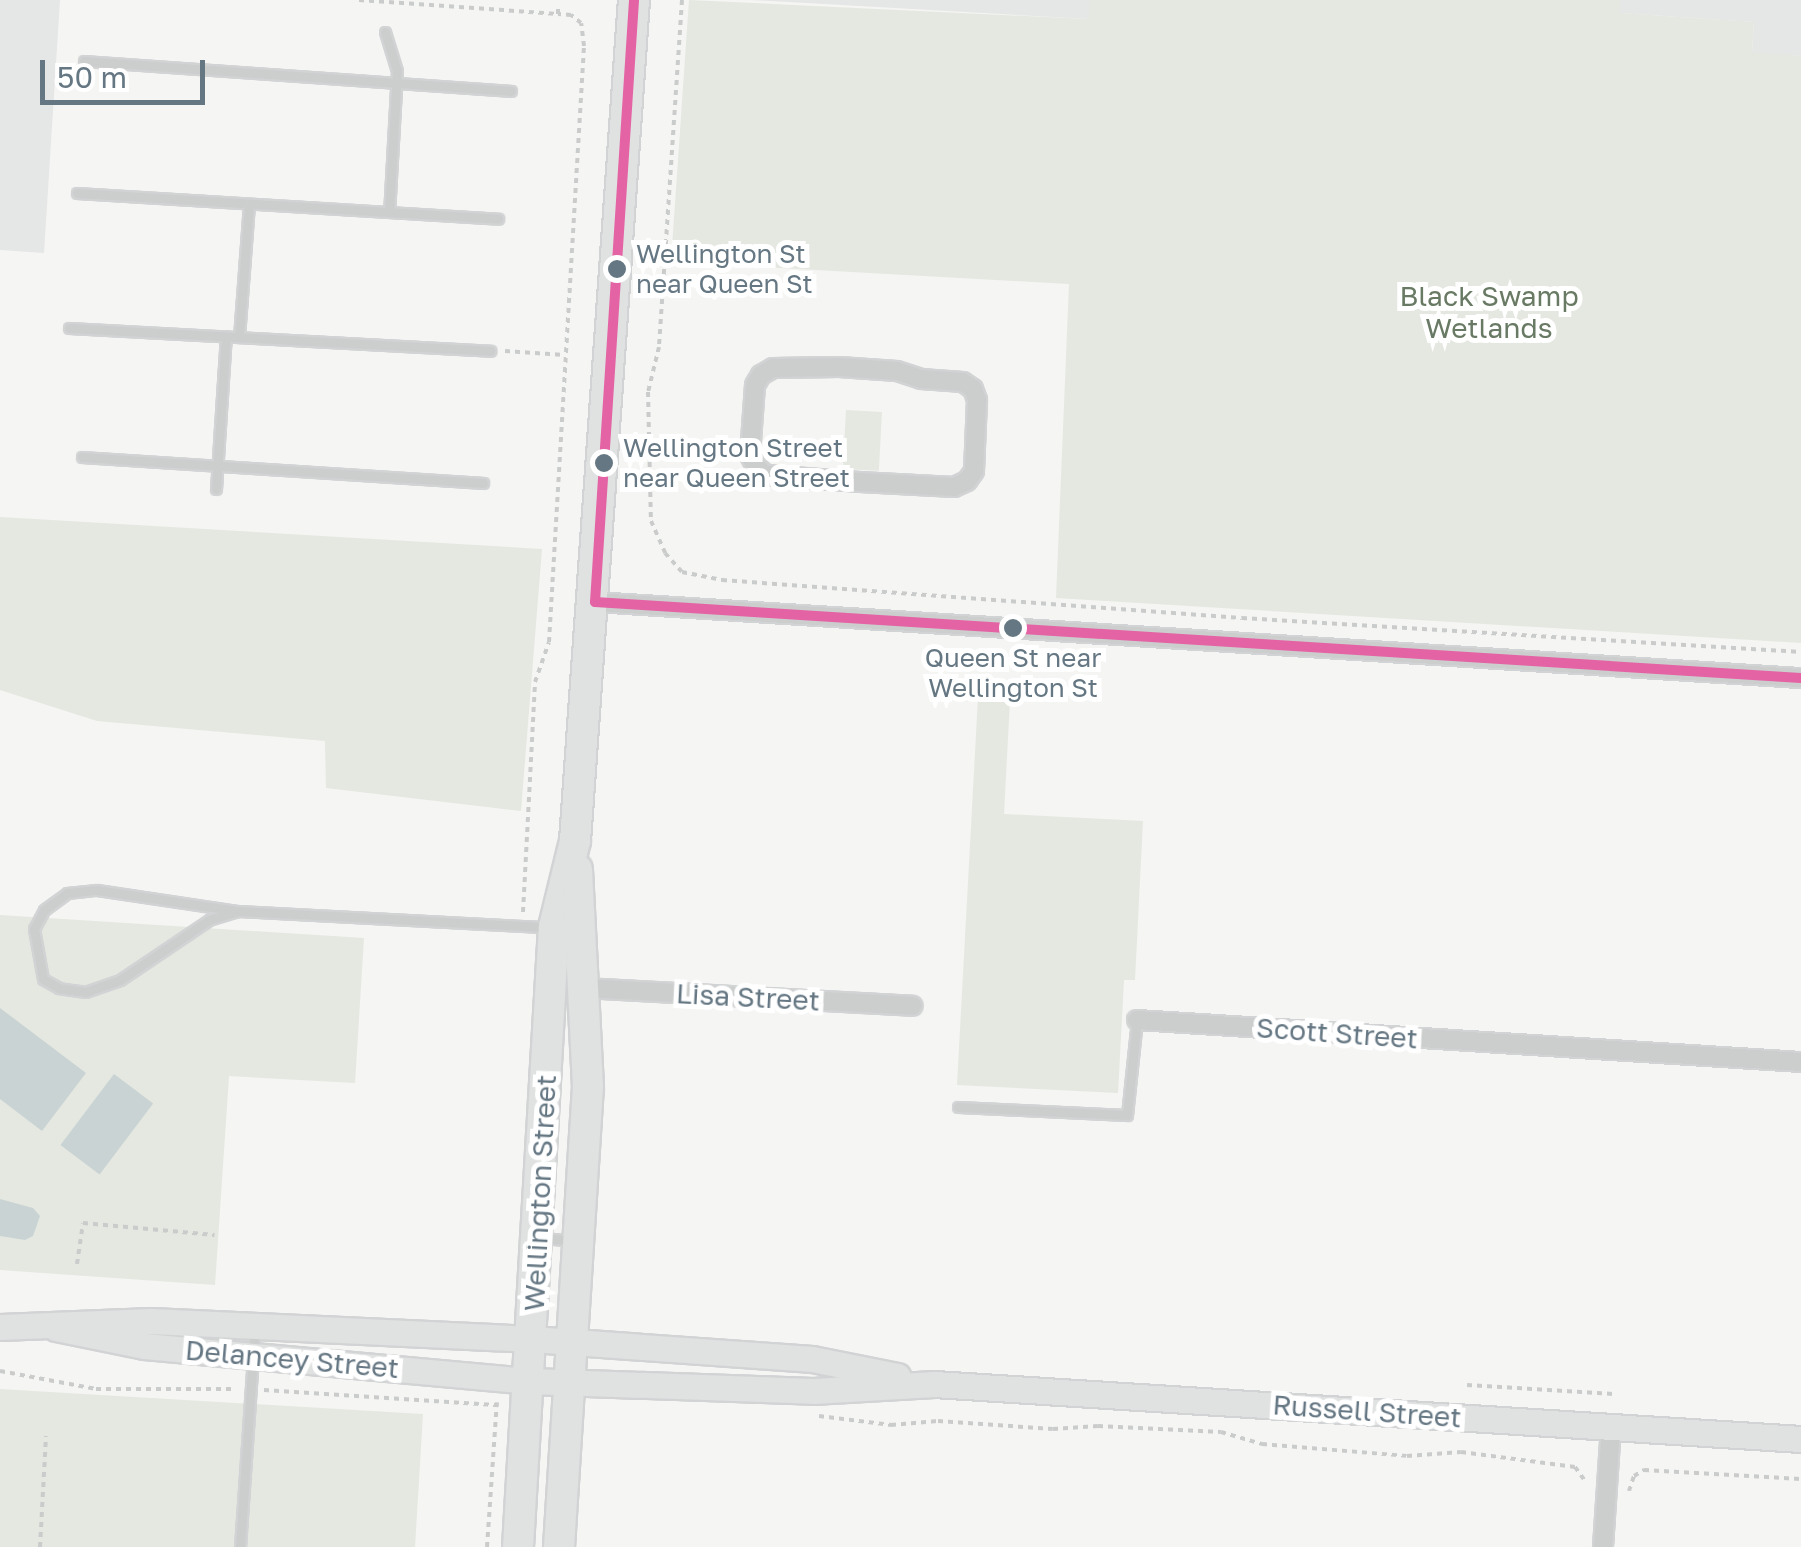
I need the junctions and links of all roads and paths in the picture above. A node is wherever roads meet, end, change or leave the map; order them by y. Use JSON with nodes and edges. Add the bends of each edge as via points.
{"nodes":[{"id":1,"x":358,"y":0,"type":"edge"},
{"id":2,"x":634,"y":0,"type":"edge"},
{"id":3,"x":682,"y":0,"type":"edge"},
{"id":4,"x":385,"y":32,"type":"dead end"},
{"id":5,"x":84,"y":61,"type":"dead end"},
{"id":6,"x":397,"y":83,"type":"junction"},
{"id":7,"x":511,"y":91,"type":"dead end"},
{"id":8,"x":77,"y":193,"type":"dead end"},
{"id":9,"x":249,"y":204,"type":"junction"},
{"id":10,"x":388,"y":212,"type":"junction"},
{"id":11,"x":498,"y":219,"type":"dead end"},
{"id":12,"x":69,"y":328,"type":"dead end"},
{"id":13,"x":226,"y":336,"type":"junction"},
{"id":14,"x":239,"y":337,"type":"junction"},
{"id":15,"x":490,"y":350,"type":"joint"},
{"id":16,"x":566,"y":355,"type":"junction"},
{"id":17,"x":82,"y":457,"type":"dead end"},
{"id":18,"x":217,"y":466,"type":"junction"},
{"id":19,"x":860,"y":482,"type":"joint"},
{"id":20,"x":483,"y":483,"type":"dead end"},
{"id":21,"x":216,"y":489,"type":"dead end"},
{"id":22,"x":595,"y":602,"type":"junction"},
{"id":23,"x":1801,"y":652,"type":"edge"},
{"id":24,"x":1801,"y":678,"type":"edge"},
{"id":25,"x":574,"y":841,"type":"junction"},
{"id":26,"x":238,"y":911,"type":"junction"},
{"id":27,"x":522,"y":925,"type":"junction"},
{"id":28,"x":554,"y":927,"type":"junction"},
{"id":29,"x":583,"y":988,"type":"junction"},
{"id":30,"x":912,"y":1006,"type":"dead end"},
{"id":31,"x":1137,"y":1020,"type":"joint"},
{"id":32,"x":1801,"y":1062,"type":"edge"},
{"id":33,"x":958,"y":1107,"type":"dead end"},
{"id":34,"x":214,"y":1235,"type":"dead end"},
{"id":35,"x":538,"y":1238,"type":"junction"},
{"id":36,"x":578,"y":1241,"type":"junction"},
{"id":37,"x":77,"y":1264,"type":"dead end"},
{"id":38,"x":256,"y":1326,"type":"junction"},
{"id":39,"x":0,"y":1327,"type":"edge"},
{"id":40,"x":56,"y":1328,"type":"junction"},
{"id":41,"x":306,"y":1328,"type":"junction"},
{"id":42,"x":532,"y":1339,"type":"junction"},
{"id":43,"x":570,"y":1342,"type":"junction"},
{"id":44,"x":254,"y":1355,"type":"junction"},
{"id":45,"x":304,"y":1359,"type":"junction"},
{"id":46,"x":530,"y":1380,"type":"junction"},
{"id":47,"x":568,"y":1382,"type":"junction"},
{"id":48,"x":934,"y":1384,"type":"junction"},
{"id":49,"x":1466,"y":1385,"type":"dead end"},
{"id":50,"x":1614,"y":1394,"type":"dead end"},
{"id":51,"x":497,"y":1405,"type":"dead end"},
{"id":52,"x":816,"y":1415,"type":"dead end"},
{"id":53,"x":1611,"y":1426,"type":"junction"},
{"id":54,"x":46,"y":1436,"type":"dead end"},
{"id":55,"x":1801,"y":1439,"type":"edge"},
{"id":56,"x":1801,"y":1479,"type":"edge"},
{"id":57,"x":1606,"y":1496,"type":"junction"},
{"id":58,"x":40,"y":1547,"type":"edge"},
{"id":59,"x":240,"y":1547,"type":"edge"},
{"id":60,"x":487,"y":1547,"type":"edge"},
{"id":61,"x":518,"y":1547,"type":"edge"},
{"id":62,"x":559,"y":1547,"type":"edge"},
{"id":63,"x":1603,"y":1547,"type":"edge"}],
"edges":[{"from":1,"to":16,"type":"path","via":[[558,11],[576,18],[585,35]]},
{"from":2,"to":22,"type":"main road","name":"Wellington Street"},
{"from":3,"to":23,"type":"path","via":[[659,346],[648,392],[651,521],[665,554],[682,572],[1242,618]]},
{"from":4,"to":6,"type":"lane"},
{"from":5,"to":6,"type":"lane"},
{"from":6,"to":7,"type":"lane"},
{"from":6,"to":10,"type":"lane"},
{"from":8,"to":9,"type":"lane"},
{"from":9,"to":10,"type":"lane"},
{"from":9,"to":14,"type":"lane"},
{"from":10,"to":11,"type":"lane"},
{"from":12,"to":13,"type":"lane"},
{"from":13,"to":14,"type":"lane"},
{"from":13,"to":18,"type":"lane"},
{"from":14,"to":15,"type":"lane"},
{"from":15,"to":16,"type":"path"},
{"from":16,"to":27,"type":"path","via":[[549,642],[535,682]]},
{"from":17,"to":18,"type":"lane"},
{"from":18,"to":20,"type":"lane"},
{"from":18,"to":21,"type":"lane"},
{"from":19,"to":19,"type":"street","via":[[954,487],[967,481],[974,471],[973,389],[897,370],[773,368],[761,374],[750,455],[756,467],[766,475]]},
{"from":22,"to":24,"type":"street"},
{"from":22,"to":25,"type":"main road","name":"Wellington Street"},
{"from":25,"to":28,"type":"main road","name":"Wellington Street"},
{"from":25,"to":29,"type":"main road","name":"Wellington Street"},
{"from":26,"to":26,"type":"lane","via":[[96,890],[67,893],[44,910],[34,929],[43,979],[86,992],[120,980],[209,920]]},
{"from":26,"to":27,"type":"lane"},
{"from":27,"to":28,"type":"lane"},
{"from":28,"to":35,"type":"main road","name":"Wellington Street"},
{"from":29,"to":30,"type":"street","name":"Lisa Street"},
{"from":29,"to":36,"type":"main road","name":"Wellington Street","via":[[588,1088]]},
{"from":31,"to":32,"type":"street","name":"Scott Street"},
{"from":31,"to":33,"type":"lane","name":"Scott Street","via":[[1127,1115]]},
{"from":34,"to":37,"type":"path","via":[[83,1223]]},
{"from":35,"to":36,"type":"lane"},
{"from":35,"to":42,"type":"main road","name":"Wellington Street"},
{"from":36,"to":43,"type":"main road","name":"Wellington Street"},
{"from":38,"to":40,"type":"main road","name":"Delancey Street","via":[[151,1321]]},
{"from":38,"to":41,"type":"main road","name":"Delancey Street"},
{"from":38,"to":44,"type":"lane"},
{"from":39,"to":40,"type":"main road","name":"Delancey Street"},
{"from":40,"to":44,"type":"main road","name":"Delancey Street","via":[[144,1346]]},
{"from":41,"to":42,"type":"main road","name":"Delancey Street"},
{"from":41,"to":45,"type":"lane"},
{"from":42,"to":43,"type":"main road","name":"Russell Street"},
{"from":42,"to":46,"type":"main road","name":"Wellington Street"},
{"from":43,"to":47,"type":"main road","name":"Wellington Street"},
{"from":43,"to":48,"type":"main road","name":"Russell Street","via":[[812,1359]]},
{"from":44,"to":45,"type":"main road","name":"Delancey Street"},
{"from":44,"to":59,"type":"lane"},
{"from":45,"to":46,"type":"main road","name":"Delancey Street"},
{"from":46,"to":47,"type":"main road","name":"Russell Street"},
{"from":46,"to":61,"type":"main road","name":"Wellington Street"},
{"from":47,"to":48,"type":"main road","name":"Russell Street","via":[[812,1391]]},
{"from":47,"to":62,"type":"main road","name":"Wellington Street"},
{"from":48,"to":53,"type":"main road","name":"Russell Street"},
{"from":49,"to":50,"type":"path"},
{"from":51,"to":60,"type":"path"},
{"from":52,"to":57,"type":"path","via":[[890,1425],[938,1421],[1222,1432],[1262,1444],[1408,1456],[1461,1452],[1575,1467],[1590,1493]]},
{"from":53,"to":55,"type":"main road","name":"Russell Street"},
{"from":53,"to":57,"type":"street"},
{"from":54,"to":58,"type":"path"},
{"from":56,"to":57,"type":"path","via":[[1644,1470],[1634,1476],[1626,1498]]},
{"from":57,"to":63,"type":"street"}]}
